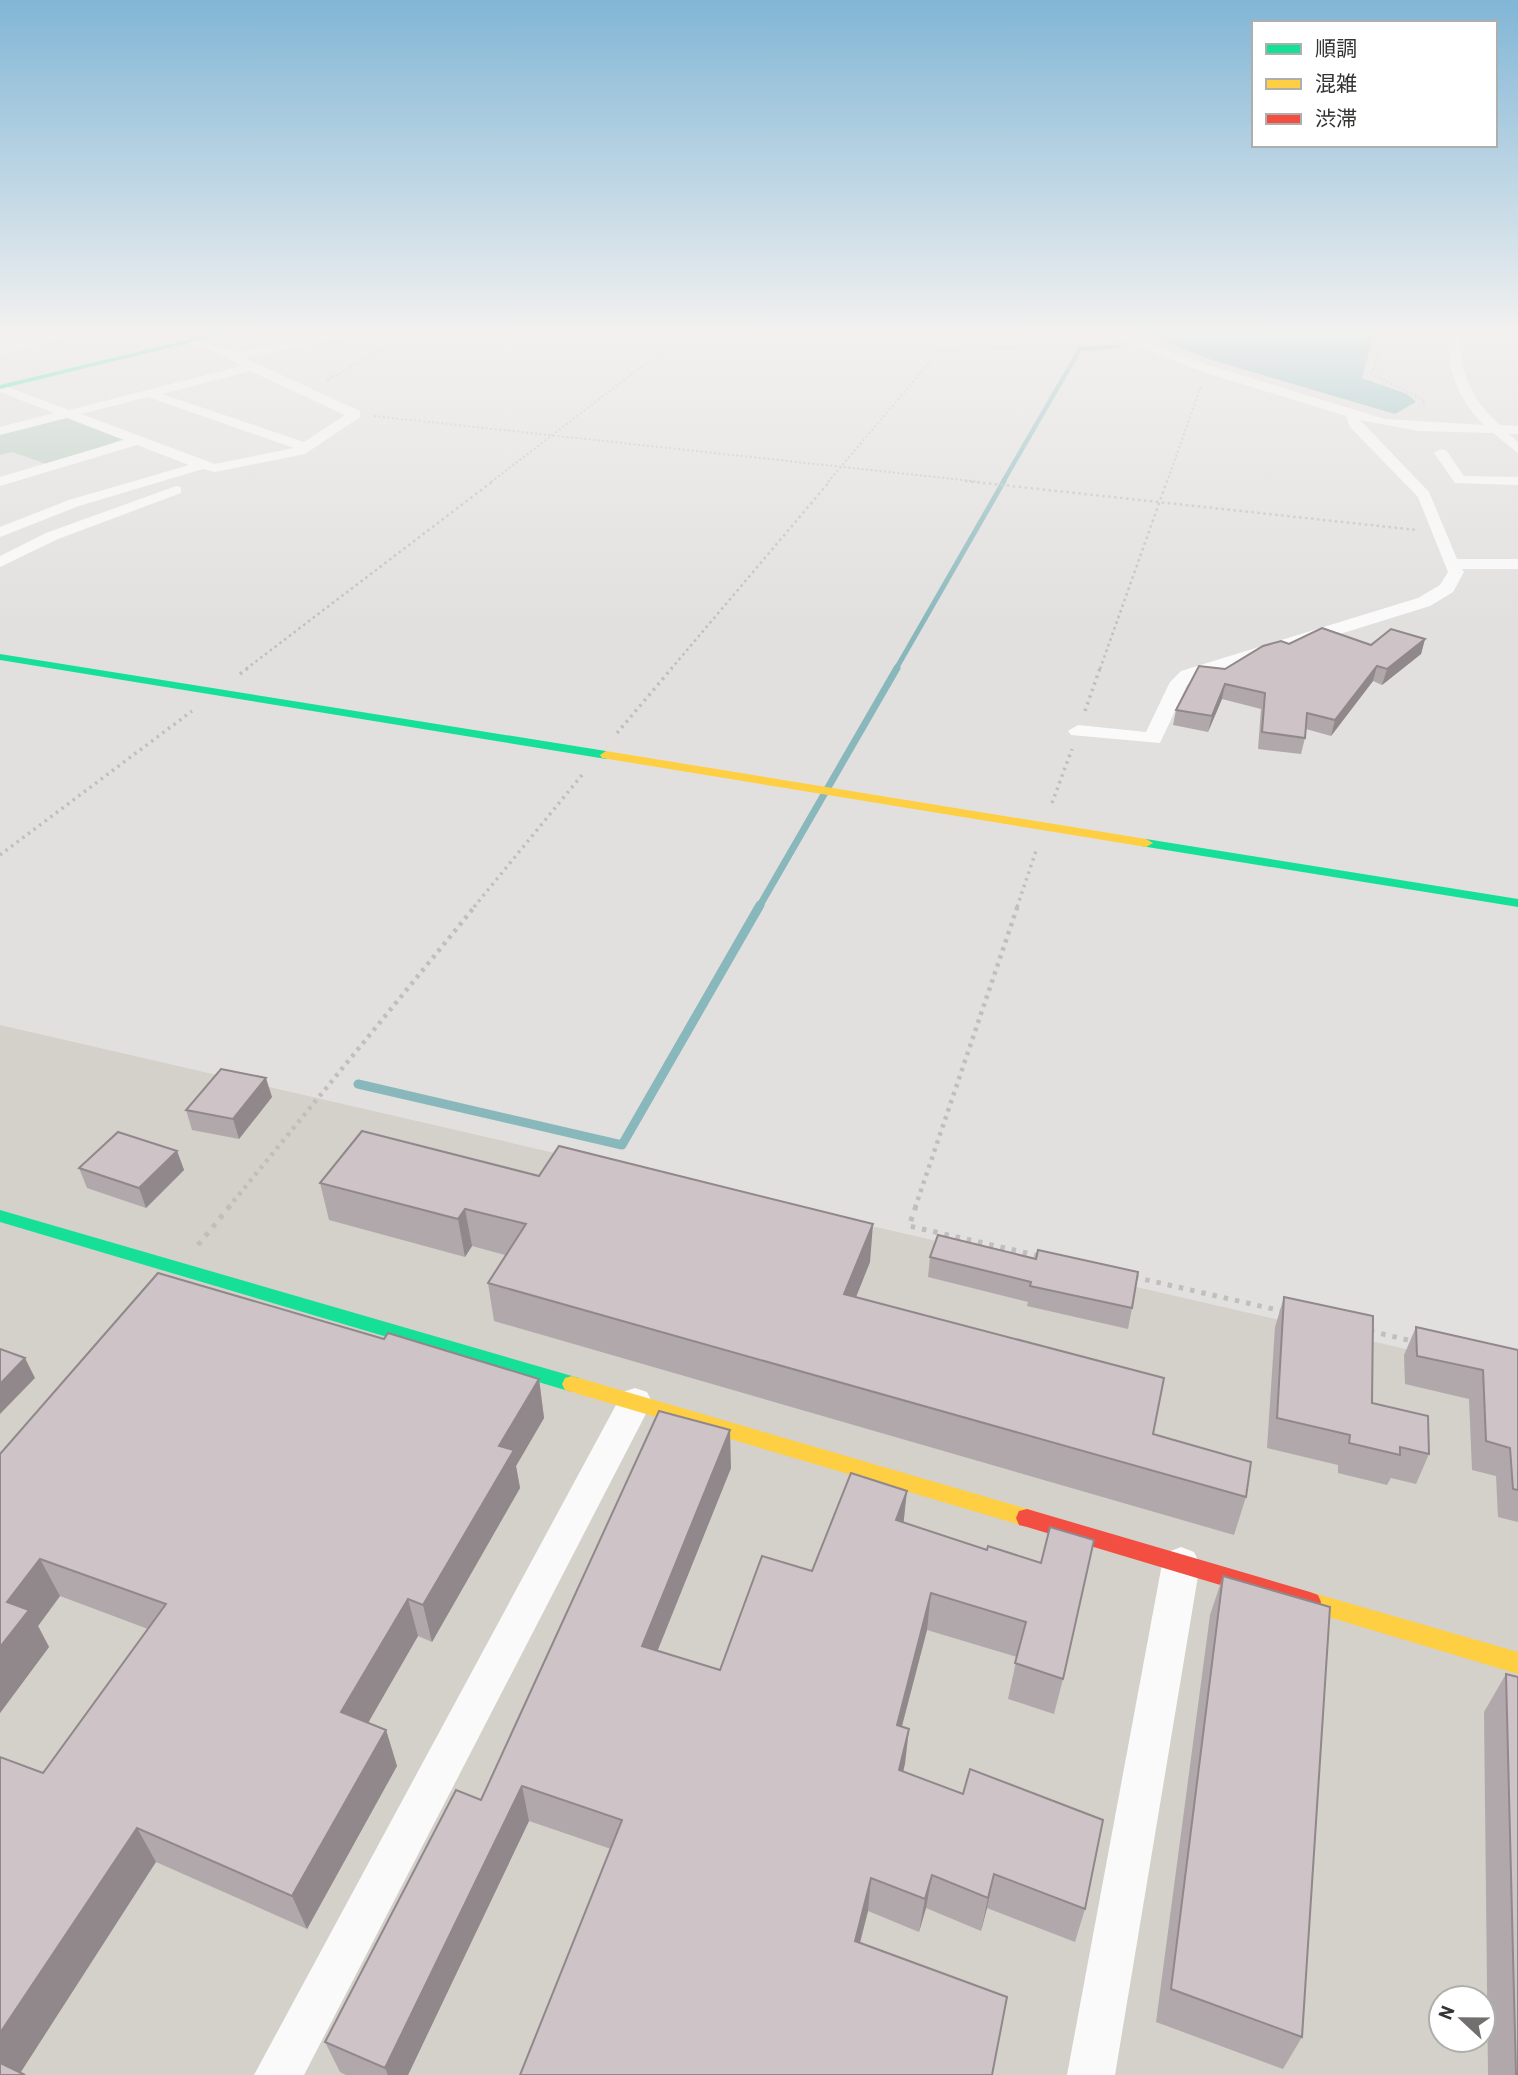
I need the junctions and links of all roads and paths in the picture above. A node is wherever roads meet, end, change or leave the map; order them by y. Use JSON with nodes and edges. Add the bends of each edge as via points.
{"nodes":[{"id":1,"x":114,"y":431,"type":"edge"},
{"id":2,"x":257,"y":431,"type":"edge"},
{"id":3,"x":336,"y":431,"type":"edge"},
{"id":4,"x":342,"y":431,"type":"edge"},
{"id":5,"x":506,"y":431,"type":"edge"},
{"id":6,"x":560,"y":431,"type":"edge"},
{"id":7,"x":872,"y":431,"type":"edge"},
{"id":8,"x":1184,"y":431,"type":"edge"},
{"id":9,"x":1362,"y":431,"type":"edge"},
{"id":10,"x":1494,"y":431,"type":"edge"},
{"id":11,"x":553,"y":436,"type":"junction"},
{"id":12,"x":137,"y":440,"type":"junction"},
{"id":13,"x":307,"y":448,"type":"junction"},
{"id":14,"x":1518,"y":449,"type":"edge"},
{"id":15,"x":1441,"y":453,"type":"dead end"},
{"id":16,"x":202,"y":465,"type":"junction"},
{"id":17,"x":842,"y":467,"type":"junction"},
{"id":18,"x":0,"y":468,"type":"edge"},
{"id":19,"x":21,"y":476,"type":"junction"},
{"id":20,"x":1518,"y":481,"type":"edge"},
{"id":21,"x":0,"y":482,"type":"edge"},
{"id":22,"x":1157,"y":502,"type":"junction"},
{"id":23,"x":0,"y":532,"type":"edge"},
{"id":24,"x":1437,"y":532,"type":"junction"},
{"id":25,"x":0,"y":562,"type":"edge"},
{"id":26,"x":1451,"y":564,"type":"junction"},
{"id":27,"x":1518,"y":564,"type":"edge"},
{"id":28,"x":0,"y":657,"type":"edge"},
{"id":29,"x":216,"y":692,"type":"junction"},
{"id":30,"x":1078,"y":731,"type":"junction"},
{"id":31,"x":599,"y":754,"type":"junction"},
{"id":32,"x":1044,"y":826,"type":"junction"},
{"id":33,"x":0,"y":855,"type":"edge"},
{"id":34,"x":1518,"y":903,"type":"edge"},
{"id":35,"x":0,"y":1216,"type":"edge"},
{"id":36,"x":1044,"y":1257,"type":"edge"},
{"id":37,"x":1125,"y":1276,"type":"edge"},
{"id":38,"x":169,"y":1280,"type":"junction"},
{"id":39,"x":1288,"y":1313,"type":"edge"},
{"id":40,"x":1356,"y":1328,"type":"edge"},
{"id":41,"x":1423,"y":1343,"type":"edge"},
{"id":42,"x":635,"y":1402,"type":"junction"},
{"id":43,"x":1181,"y":1564,"type":"junction"},
{"id":44,"x":1518,"y":1663,"type":"edge"},
{"id":45,"x":278,"y":2075,"type":"edge"},
{"id":46,"x":1091,"y":2075,"type":"edge"}],
"edges":[{"from":1,"to":12,"type":"street"},
{"from":2,"to":13,"type":"street"},
{"from":3,"to":13,"type":"street"},
{"from":4,"to":25,"type":"street","via":[[314,453],[207,478],[52,536]]},
{"from":5,"to":11,"type":"path"},
{"from":6,"to":11,"type":"path"},
{"from":7,"to":17,"type":"path"},
{"from":8,"to":22,"type":"path"},
{"from":9,"to":24,"type":"street","via":[[1424,495],[1433,509]]},
{"from":10,"to":14,"type":"street"},
{"from":11,"to":17,"type":"path"},
{"from":11,"to":29,"type":"path"},
{"from":12,"to":16,"type":"street"},
{"from":12,"to":19,"type":"street"},
{"from":13,"to":16,"type":"street","via":[[215,468]]},
{"from":15,"to":20,"type":"street","via":[[1460,480]]},
{"from":16,"to":23,"type":"street","via":[[74,503]]},
{"from":17,"to":22,"type":"path"},
{"from":17,"to":31,"type":"path"},
{"from":18,"to":19,"type":"street"},
{"from":19,"to":21,"type":"street"},
{"from":22,"to":24,"type":"path"},
{"from":22,"to":30,"type":"path"},
{"from":24,"to":26,"type":"street"},
{"from":26,"to":27,"type":"street"},
{"from":26,"to":30,"type":"street","via":[[1456,572],[1447,588],[1424,602],[1188,675],[1179,682],[1153,739]]},
{"from":28,"to":29,"type":"street"},
{"from":29,"to":31,"type":"street"},
{"from":29,"to":33,"type":"path"},
{"from":30,"to":32,"type":"path"},
{"from":31,"to":32,"type":"street"},
{"from":31,"to":38,"type":"path"},
{"from":32,"to":34,"type":"street"},
{"from":32,"to":36,"type":"path","via":[[909,1226]]},
{"from":35,"to":38,"type":"street"},
{"from":37,"to":39,"type":"path"},
{"from":38,"to":42,"type":"street"},
{"from":40,"to":41,"type":"path"},
{"from":42,"to":43,"type":"street"},
{"from":42,"to":45,"type":"street"},
{"from":43,"to":44,"type":"street"},
{"from":43,"to":46,"type":"street"}]}
